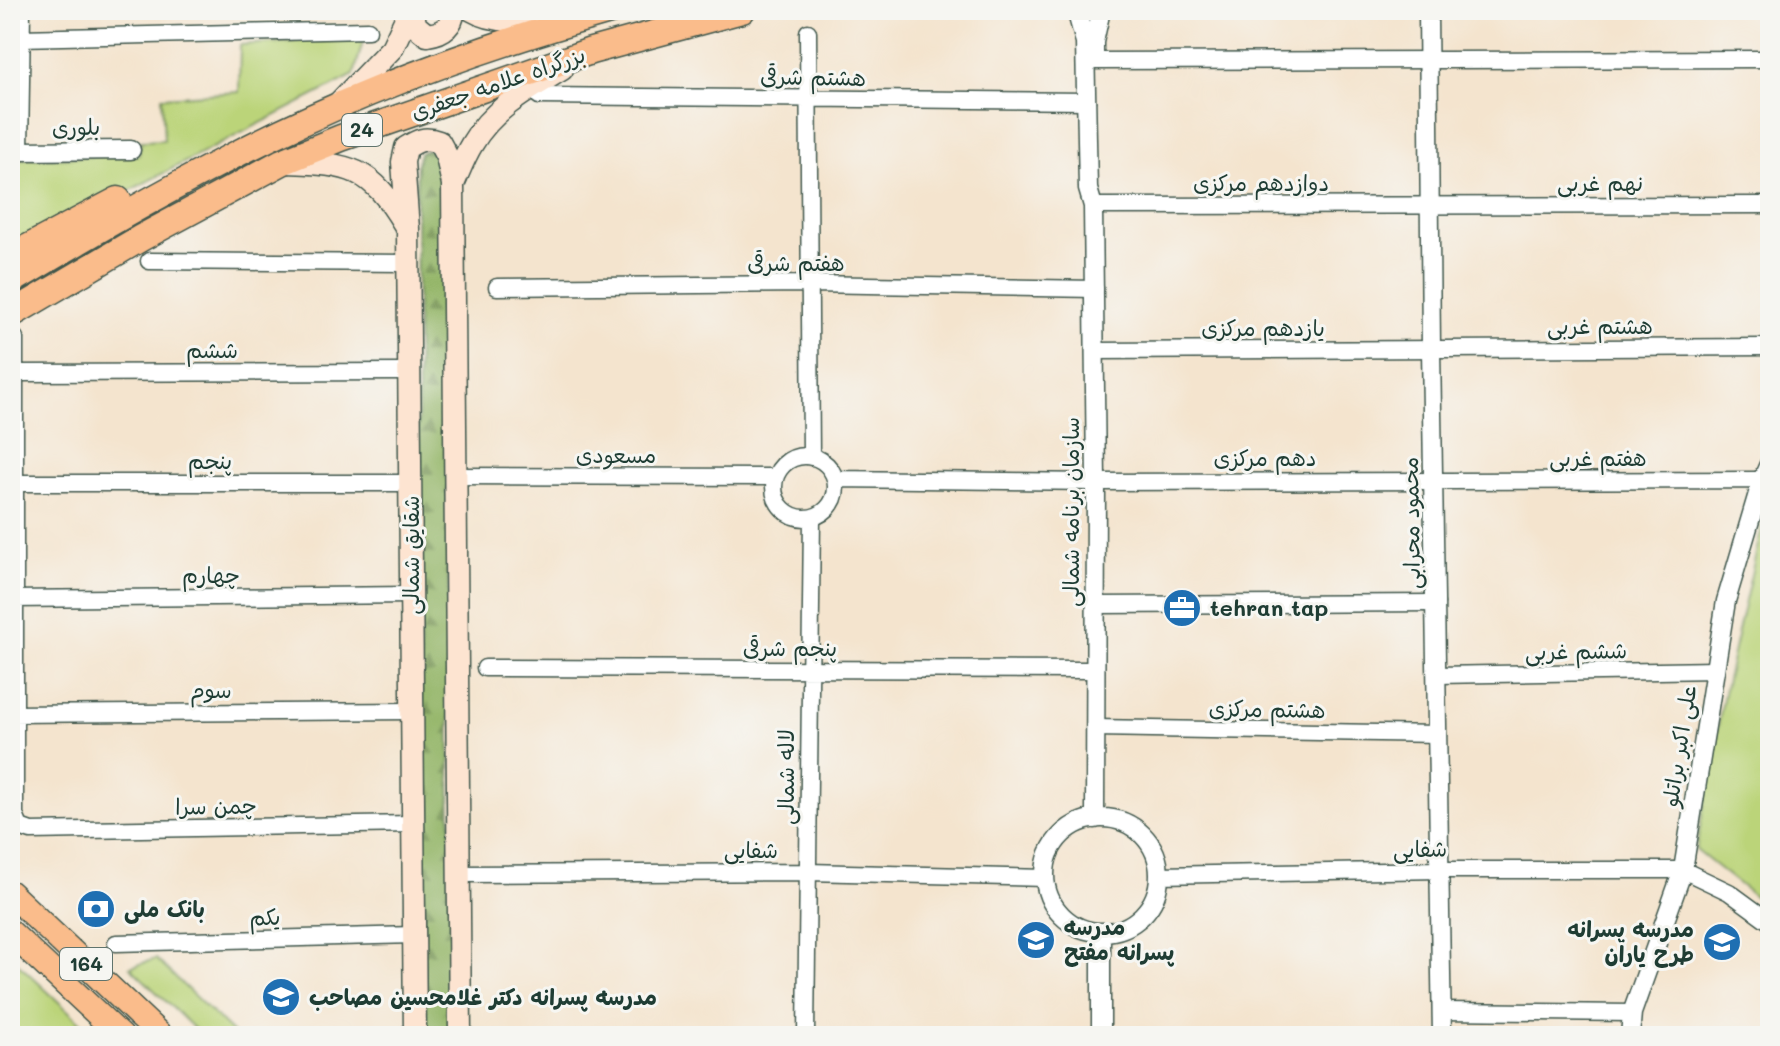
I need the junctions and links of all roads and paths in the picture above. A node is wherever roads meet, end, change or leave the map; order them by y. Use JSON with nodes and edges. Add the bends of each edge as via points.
{"nodes":[{"id":1,"x":21,"y":10,"type":"edge"},
{"id":2,"x":410,"y":10,"type":"edge"},
{"id":3,"x":454,"y":10,"type":"edge"},
{"id":4,"x":472,"y":10,"type":"edge"},
{"id":5,"x":742,"y":10,"type":"edge"},
{"id":6,"x":1076,"y":10,"type":"edge"},
{"id":7,"x":1101,"y":10,"type":"edge"},
{"id":8,"x":1428,"y":10,"type":"edge"},
{"id":9,"x":605,"y":12,"type":"edge"},
{"id":10,"x":368,"y":30,"type":"dead end"},
{"id":11,"x":808,"y":32,"type":"dead end"},
{"id":12,"x":20,"y":38,"type":"junction"},
{"id":13,"x":591,"y":51,"type":"junction"},
{"id":14,"x":1429,"y":58,"type":"junction"},
{"id":15,"x":1770,"y":59,"type":"edge"},
{"id":16,"x":1094,"y":61,"type":"junction"},
{"id":17,"x":539,"y":96,"type":"dead end"},
{"id":18,"x":809,"y":99,"type":"junction"},
{"id":19,"x":1087,"y":101,"type":"junction"},
{"id":20,"x":332,"y":110,"type":"junction"},
{"id":21,"x":131,"y":150,"type":"dead end"},
{"id":22,"x":229,"y":158,"type":"junction"},
{"id":23,"x":282,"y":162,"type":"junction"},
{"id":24,"x":453,"y":184,"type":"junction"},
{"id":25,"x":1429,"y":204,"type":"junction"},
{"id":26,"x":1770,"y":205,"type":"edge"},
{"id":27,"x":1093,"y":206,"type":"junction"},
{"id":28,"x":408,"y":229,"type":"junction"},
{"id":29,"x":10,"y":257,"type":"edge"},
{"id":30,"x":149,"y":261,"type":"dead end"},
{"id":31,"x":408,"y":263,"type":"junction"},
{"id":32,"x":10,"y":282,"type":"edge"},
{"id":33,"x":810,"y":284,"type":"junction"},
{"id":34,"x":497,"y":287,"type":"dead end"},
{"id":35,"x":1095,"y":289,"type":"junction"},
{"id":36,"x":13,"y":327,"type":"edge"},
{"id":37,"x":1770,"y":347,"type":"edge"},
{"id":38,"x":1431,"y":349,"type":"junction"},
{"id":39,"x":1095,"y":351,"type":"junction"},
{"id":40,"x":409,"y":372,"type":"junction"},
{"id":41,"x":15,"y":373,"type":"junction"},
{"id":42,"x":811,"y":457,"type":"junction"},
{"id":43,"x":1770,"y":462,"type":"edge"},
{"id":44,"x":455,"y":476,"type":"junction"},
{"id":45,"x":775,"y":477,"type":"junction"},
{"id":46,"x":835,"y":479,"type":"junction"},
{"id":47,"x":1435,"y":479,"type":"junction"},
{"id":48,"x":1096,"y":482,"type":"junction"},
{"id":49,"x":13,"y":483,"type":"edge"},
{"id":50,"x":410,"y":483,"type":"junction"},
{"id":51,"x":1766,"y":487,"type":"edge"},
{"id":52,"x":812,"y":518,"type":"junction"},
{"id":53,"x":411,"y":595,"type":"junction"},
{"id":54,"x":13,"y":599,"type":"edge"},
{"id":55,"x":1436,"y":603,"type":"junction"},
{"id":56,"x":1096,"y":605,"type":"junction"},
{"id":57,"x":485,"y":668,"type":"dead end"},
{"id":58,"x":1095,"y":670,"type":"junction"},
{"id":59,"x":1716,"y":670,"type":"junction"},
{"id":60,"x":809,"y":671,"type":"junction"},
{"id":61,"x":1437,"y":675,"type":"junction"},
{"id":62,"x":412,"y":711,"type":"junction"},
{"id":63,"x":13,"y":713,"type":"edge"},
{"id":64,"x":1095,"y":728,"type":"junction"},
{"id":65,"x":1438,"y":734,"type":"junction"},
{"id":66,"x":1095,"y":819,"type":"junction"},
{"id":67,"x":413,"y":824,"type":"junction"},
{"id":68,"x":1440,"y":870,"type":"junction"},
{"id":69,"x":1683,"y":870,"type":"junction"},
{"id":70,"x":808,"y":872,"type":"junction"},
{"id":71,"x":458,"y":874,"type":"junction"},
{"id":72,"x":1159,"y":875,"type":"junction"},
{"id":73,"x":1045,"y":878,"type":"junction"},
{"id":74,"x":10,"y":893,"type":"edge"},
{"id":75,"x":1769,"y":918,"type":"edge"},
{"id":76,"x":10,"y":932,"type":"edge"},
{"id":77,"x":1101,"y":932,"type":"junction"},
{"id":78,"x":414,"y":935,"type":"junction"},
{"id":79,"x":116,"y":943,"type":"dead end"},
{"id":80,"x":1442,"y":1011,"type":"junction"},
{"id":81,"x":1632,"y":1013,"type":"junction"},
{"id":82,"x":121,"y":1036,"type":"edge"},
{"id":83,"x":161,"y":1036,"type":"edge"},
{"id":84,"x":415,"y":1036,"type":"edge"},
{"id":85,"x":460,"y":1036,"type":"edge"},
{"id":86,"x":806,"y":1036,"type":"edge"},
{"id":87,"x":1101,"y":1036,"type":"edge"},
{"id":88,"x":1442,"y":1036,"type":"edge"},
{"id":89,"x":1630,"y":1036,"type":"edge"}],
"edges":[{"from":1,"to":12,"type":"street","name":"بلوری"},
{"from":2,"to":3,"type":"main road","via":[[416,26],[427,35],[449,26]]},
{"from":2,"to":20,"type":"main road","via":[[392,48]]},
{"from":4,"to":9,"type":"main road","via":[[516,20]]},
{"from":5,"to":13,"type":"highway","name":"بزرگراه علامه جعفری","number":"24"},
{"from":6,"to":19,"type":"street","via":[[1085,42]]},
{"from":7,"to":16,"type":"street"},
{"from":8,"to":14,"type":"street","name":"محمود محرابی"},
{"from":9,"to":20,"type":"highway","name":"بزرگراه علامه جعفری","number":"24","via":[[501,43]]},
{"from":10,"to":12,"type":"street"},
{"from":11,"to":18,"type":"street"},
{"from":12,"to":21,"type":"street","name":"بلوری","via":[[19,151]]},
{"from":13,"to":23,"type":"highway","name":"بزرگراه علامه جعفری","number":"24"},
{"from":13,"to":24,"type":"main road","via":[[518,95],[491,120],[472,143]]},
{"from":14,"to":15,"type":"street"},
{"from":14,"to":16,"type":"street"},
{"from":14,"to":25,"type":"street","name":"محمود محرابی"},
{"from":16,"to":27,"type":"street","via":[[1098,197]]},
{"from":17,"to":18,"type":"street","name":"هشتم شرقی"},
{"from":18,"to":19,"type":"street","name":"هشتم شرقی"},
{"from":18,"to":33,"type":"street"},
{"from":19,"to":27,"type":"street","via":[[1088,189]]},
{"from":20,"to":22,"type":"highway","name":"بزرگراه علامه جعفری","number":"24"},
{"from":22,"to":29,"type":"highway","via":[[173,172]]},
{"from":22,"to":32,"type":"highway","name":"بزرگراه علامه جعفری","number":"24"},
{"from":23,"to":28,"type":"main road","via":[[358,172],[378,184]]},
{"from":23,"to":36,"type":"highway","name":"بزرگراه علامه جعفری","number":"24","via":[[141,238]]},
{"from":24,"to":28,"type":"main road","name":"شقایق شمالی","via":[[439,142],[429,138],[406,148]]},
{"from":24,"to":44,"type":"main road","name":"شقایق شمالی"},
{"from":25,"to":26,"type":"street","name":"نهم غربی"},
{"from":25,"to":27,"type":"street","name":"دوازدهم مرکزی"},
{"from":25,"to":38,"type":"street","name":"محمود محرابی"},
{"from":27,"to":35,"type":"street","name":"سازمان برنامه شمالی"},
{"from":28,"to":31,"type":"main road","name":"شقایق شمالی"},
{"from":30,"to":31,"type":"street"},
{"from":31,"to":40,"type":"main road","name":"شقایق شمالی"},
{"from":33,"to":34,"type":"street","name":"هفتم شرقی"},
{"from":33,"to":35,"type":"street","name":"هفتم شرقی"},
{"from":33,"to":42,"type":"street"},
{"from":35,"to":39,"type":"street","name":"سازمان برنامه شمالی"},
{"from":36,"to":41,"type":"street"},
{"from":37,"to":38,"type":"street","name":"هشتم غربی"},
{"from":38,"to":39,"type":"street","name":"یازدهم مرکزی"},
{"from":38,"to":47,"type":"street","name":"محمود محرابی"},
{"from":39,"to":48,"type":"street","name":"سازمان برنامه شمالی"},
{"from":40,"to":41,"type":"street","name":"ششم"},
{"from":40,"to":50,"type":"main road","name":"شقایق شمالی"},
{"from":41,"to":49,"type":"street"},
{"from":42,"to":45,"type":"street","via":[[783,465]]},
{"from":42,"to":46,"type":"street","via":[[830,468]]},
{"from":43,"to":51,"type":"street","name":"علی اکبر براتلو"},
{"from":44,"to":45,"type":"street","name":"مسعودی"},
{"from":44,"to":71,"type":"main road","name":"شقایق شمالی"},
{"from":45,"to":52,"type":"street","via":[[774,494],[782,508],[795,517]]},
{"from":46,"to":48,"type":"street","name":"دهم مرکزی"},
{"from":46,"to":52,"type":"street","via":[[832,503]]},
{"from":47,"to":48,"type":"street","name":"دهم مرکزی"},
{"from":47,"to":51,"type":"street","name":"هفتم غربی"},
{"from":47,"to":55,"type":"street","name":"محمود محرابی"},
{"from":48,"to":56,"type":"street","name":"سازمان برنامه شمالی"},
{"from":49,"to":50,"type":"street","name":"پنجم"},
{"from":49,"to":54,"type":"street"},
{"from":50,"to":53,"type":"main road","name":"شقایق شمالی"},
{"from":51,"to":59,"type":"street","name":"علی اکبر براتلو","via":[[1726,601]]},
{"from":52,"to":60,"type":"street","name":"لاله شمالی"},
{"from":53,"to":54,"type":"street","name":"چهارم"},
{"from":53,"to":62,"type":"main road","name":"شقایق شمالی"},
{"from":54,"to":63,"type":"street"},
{"from":55,"to":56,"type":"street"},
{"from":55,"to":61,"type":"street","name":"محمود محرابی"},
{"from":56,"to":58,"type":"street","name":"سازمان برنامه شمالی"},
{"from":57,"to":60,"type":"street","name":"پنجم شرقی"},
{"from":58,"to":60,"type":"street","name":"پنجم شرقی"},
{"from":58,"to":64,"type":"street","name":"سازمان برنامه شمالی"},
{"from":59,"to":61,"type":"street","name":"ششم غربی"},
{"from":59,"to":69,"type":"street","name":"علی اکبر براتلو"},
{"from":60,"to":70,"type":"street","name":"لاله شمالی"},
{"from":61,"to":65,"type":"street","name":"محمود محرابی"},
{"from":62,"to":63,"type":"street","name":"سوم"},
{"from":62,"to":67,"type":"main road","name":"شقایق شمالی"},
{"from":63,"to":67,"type":"street","name":"چمن سرا","via":[[15,815],[20,827],[31,831]]},
{"from":64,"to":65,"type":"street","name":"هشتم مرکزی"},
{"from":64,"to":66,"type":"street","name":"سازمان برنامه شمالی"},
{"from":65,"to":68,"type":"street","name":"محمود محرابی"},
{"from":66,"to":72,"type":"street","via":[[1111,819],[1140,833],[1153,852]]},
{"from":66,"to":73,"type":"street","via":[[1064,833],[1050,854]]},
{"from":67,"to":78,"type":"main road","name":"شقایق شمالی"},
{"from":68,"to":69,"type":"street","name":"شفایی"},
{"from":68,"to":72,"type":"street","name":"شفایی"},
{"from":68,"to":80,"type":"street","name":"محمود محرابی"},
{"from":69,"to":75,"type":"street"},
{"from":69,"to":81,"type":"street","name":"علی اکبر براتلو"},
{"from":70,"to":71,"type":"street","name":"شفایی"},
{"from":70,"to":73,"type":"street","name":"شفایی"},
{"from":70,"to":86,"type":"street","name":"لاله شمالی"},
{"from":71,"to":85,"type":"main road","name":"شقایق شمالی"},
{"from":72,"to":77,"type":"street","via":[[1148,909],[1135,922]]},
{"from":73,"to":77,"type":"street","via":[[1056,910],[1069,922]]},
{"from":74,"to":83,"type":"main road","number":"164"},
{"from":76,"to":82,"type":"main road","number":"164"},
{"from":77,"to":87,"type":"street"},
{"from":78,"to":79,"type":"street","name":"یکم"},
{"from":78,"to":84,"type":"main road","name":"شقایق شمالی"},
{"from":80,"to":81,"type":"street"},
{"from":80,"to":88,"type":"street","name":"محمود محرابی"},
{"from":81,"to":89,"type":"street","name":"علی اکبر براتلو"}]}
